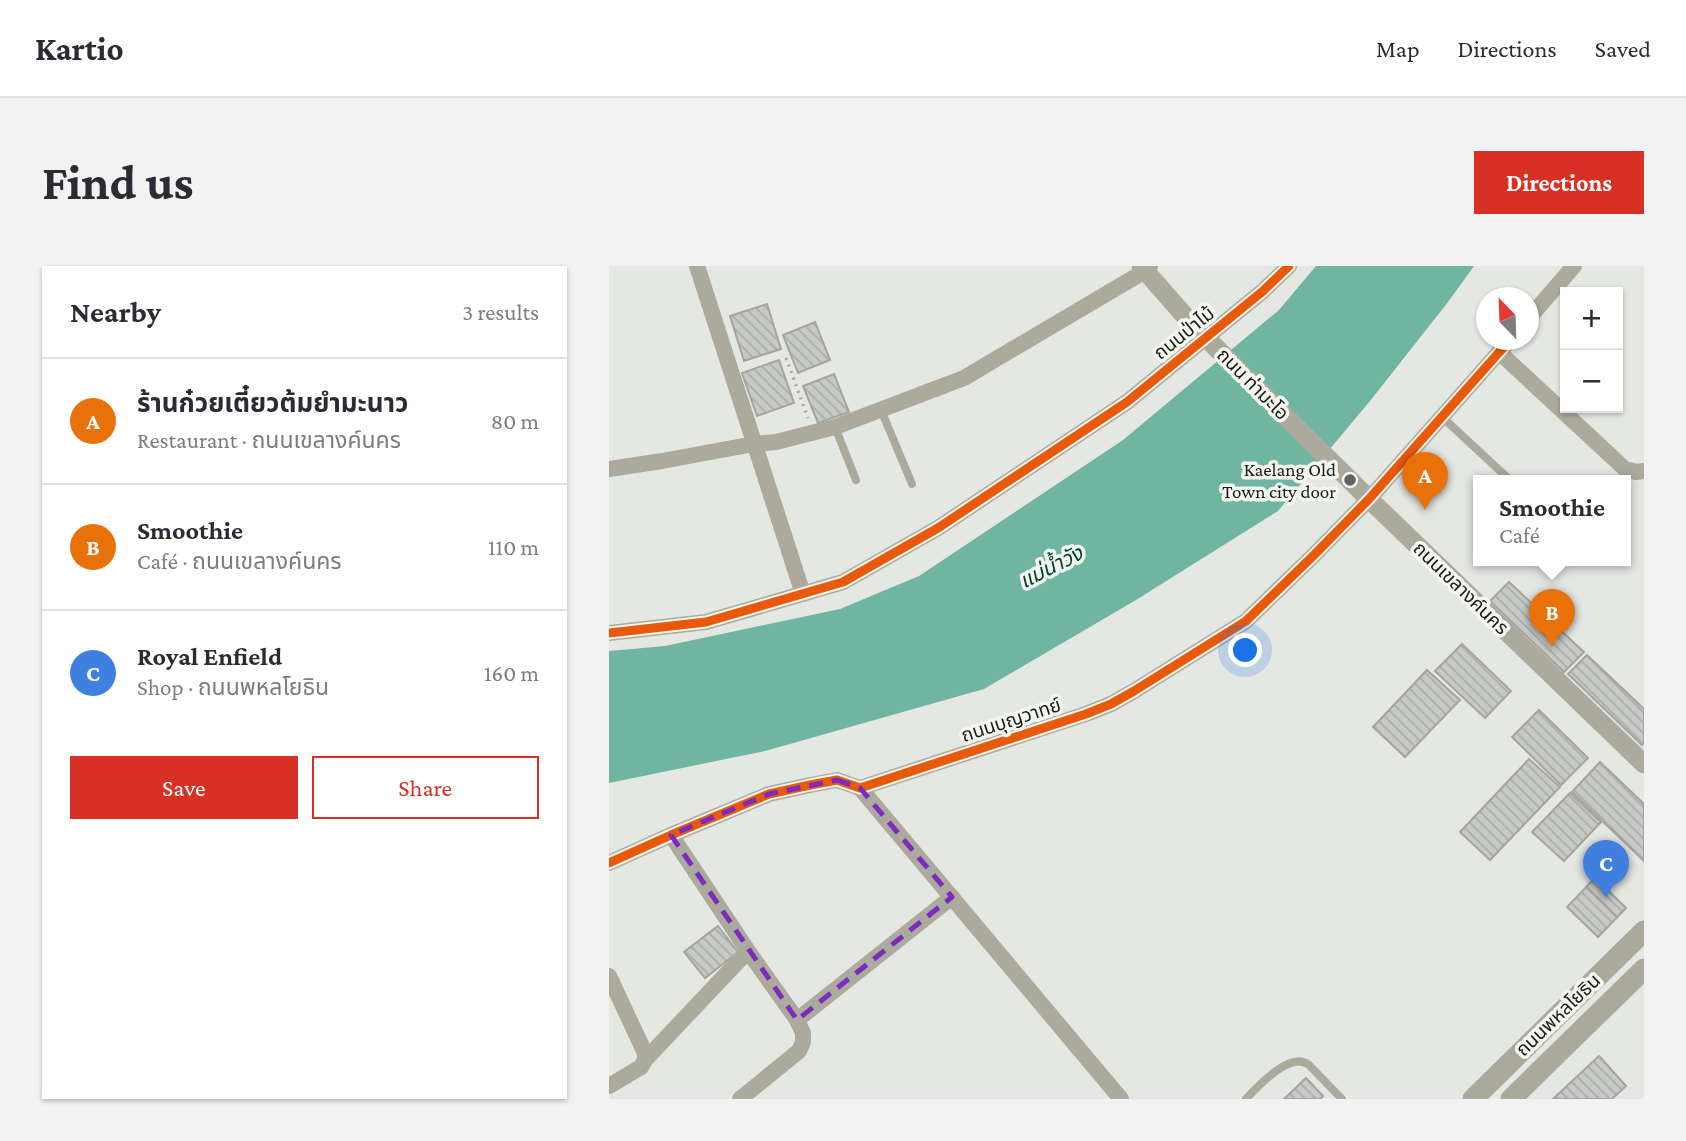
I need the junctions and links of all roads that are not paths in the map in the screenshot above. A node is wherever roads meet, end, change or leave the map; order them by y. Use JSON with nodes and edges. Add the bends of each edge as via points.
{"nodes":[{"id":1,"x":697,"y":266,"type":"edge"},
{"id":2,"x":1289,"y":266,"type":"edge"},
{"id":3,"x":1574,"y":266,"type":"edge"},
{"id":4,"x":1145,"y":268,"type":"edge"},
{"id":5,"x":1539,"y":306,"type":"edge"},
{"id":6,"x":1500,"y":350,"type":"edge"},
{"id":7,"x":1508,"y":350,"type":"edge"},
{"id":8,"x":881,"y":410,"type":"junction"},
{"id":9,"x":1441,"y":416,"type":"junction"},
{"id":10,"x":835,"y":428,"type":"junction"},
{"id":11,"x":754,"y":444,"type":"junction"},
{"id":12,"x":609,"y":469,"type":"edge"},
{"id":13,"x":1644,"y":471,"type":"edge"},
{"id":14,"x":1505,"y":475,"type":"edge"},
{"id":15,"x":856,"y":480,"type":"dead end"},
{"id":16,"x":912,"y":484,"type":"dead end"},
{"id":17,"x":1369,"y":499,"type":"junction"},
{"id":18,"x":803,"y":594,"type":"junction"},
{"id":19,"x":609,"y":633,"type":"edge"},
{"id":20,"x":1644,"y":764,"type":"edge"},
{"id":21,"x":860,"y":788,"type":"junction"},
{"id":22,"x":671,"y":835,"type":"junction"},
{"id":23,"x":609,"y":863,"type":"edge"},
{"id":24,"x":952,"y":897,"type":"junction"},
{"id":25,"x":1644,"y":931,"type":"edge"},
{"id":26,"x":748,"y":951,"type":"junction"},
{"id":27,"x":1644,"y":969,"type":"edge"},
{"id":28,"x":609,"y":976,"type":"edge"},
{"id":29,"x":1564,"y":1010,"type":"junction"},
{"id":30,"x":797,"y":1020,"type":"junction"},
{"id":31,"x":1583,"y":1029,"type":"junction"},
{"id":32,"x":645,"y":1060,"type":"junction"},
{"id":33,"x":609,"y":1086,"type":"edge"},
{"id":34,"x":740,"y":1099,"type":"edge"},
{"id":35,"x":1121,"y":1099,"type":"edge"},
{"id":36,"x":1246,"y":1099,"type":"edge"},
{"id":37,"x":1342,"y":1099,"type":"edge"},
{"id":38,"x":1473,"y":1099,"type":"edge"},
{"id":39,"x":1511,"y":1099,"type":"edge"}],
"edges":[{"from":1,"to":11,"type":"street"},
{"from":2,"to":18,"type":"street","name":"ถนนป่าไม้","via":[[1128,402],[938,528],[843,582]]},
{"from":3,"to":5,"type":"street"},
{"from":4,"to":8,"type":"street","via":[[964,379]]},
{"from":4,"to":17,"type":"street","name":"ถนน ท่ามะโอ","bridge":true,"via":[[1191,323]]},
{"from":6,"to":9,"type":"street","name":"ถนนบุญวาทย์"},
{"from":7,"to":13,"type":"street","via":[[1625,468]]},
{"from":8,"to":10,"type":"street"},
{"from":8,"to":16,"type":"lane"},
{"from":9,"to":14,"type":"lane"},
{"from":9,"to":17,"type":"street","name":"ถนนบุญวาทย์"},
{"from":10,"to":11,"type":"street"},
{"from":10,"to":15,"type":"lane"},
{"from":11,"to":12,"type":"street"},
{"from":11,"to":18,"type":"street"},
{"from":17,"to":20,"type":"street","name":"ถนนเขลางค์นคร"},
{"from":17,"to":21,"type":"street","name":"ถนนบุญวาทย์","via":[[1246,621],[1134,691],[1086,715]]},
{"from":18,"to":19,"type":"street","name":"ถนนป่าไม้","via":[[706,622]]},
{"from":21,"to":22,"type":"street","name":"ถนนบุญวาทย์","via":[[837,780],[769,794]]},
{"from":21,"to":24,"type":"street"},
{"from":22,"to":23,"type":"street","name":"ถนนบุญวาทย์"},
{"from":22,"to":26,"type":"street"},
{"from":24,"to":30,"type":"street"},
{"from":24,"to":35,"type":"street"},
{"from":25,"to":29,"type":"main road","name":"ถนนพหลโยธิน"},
{"from":26,"to":30,"type":"street"},
{"from":26,"to":32,"type":"street"},
{"from":27,"to":31,"type":"main road","name":"ถนนพหลโยธิน"},
{"from":28,"to":32,"type":"street"},
{"from":29,"to":31,"type":"street"},
{"from":29,"to":38,"type":"main road","name":"ถนนพหลโยธิน"},
{"from":30,"to":34,"type":"street","via":[[803,1034],[799,1052]]},
{"from":31,"to":39,"type":"main road","name":"ถนนพหลโยธิน"},
{"from":32,"to":33,"type":"street"},
{"from":36,"to":37,"type":"lane","via":[[1273,1073],[1297,1061],[1305,1061]]}]}
